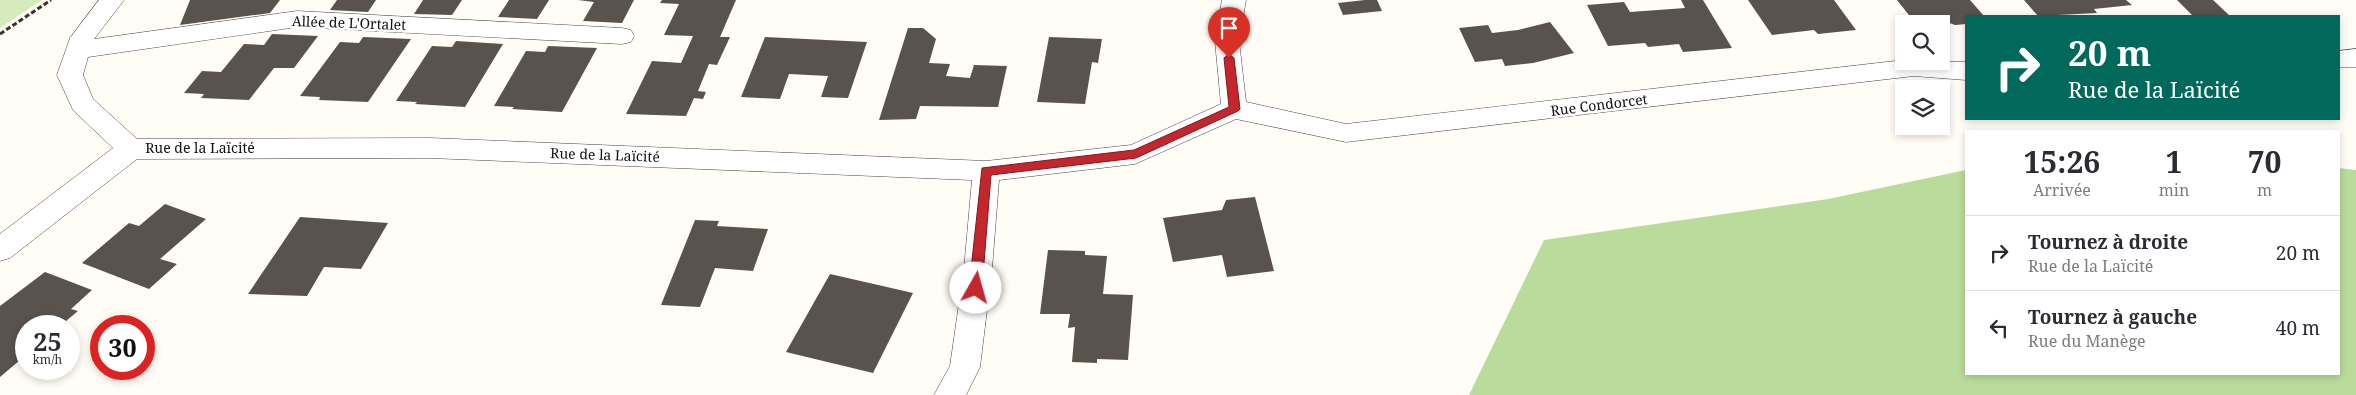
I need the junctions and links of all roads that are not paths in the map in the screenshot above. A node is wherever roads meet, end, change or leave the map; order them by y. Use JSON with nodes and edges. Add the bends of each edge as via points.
{"nodes":[{"id":1,"x":112,"y":0,"type":"edge"},
{"id":2,"x":1234,"y":0,"type":"edge"},
{"id":3,"x":622,"y":36,"type":"dead end"},
{"id":4,"x":78,"y":50,"type":"junction"},
{"id":5,"x":2356,"y":58,"type":"edge"},
{"id":6,"x":2340,"y":59,"type":"edge"},
{"id":7,"x":1965,"y":71,"type":"edge"},
{"id":8,"x":1234,"y":109,"type":"junction"},
{"id":9,"x":131,"y":148,"type":"junction"},
{"id":10,"x":986,"y":171,"type":"junction"},
{"id":11,"x":0,"y":250,"type":"edge"},
{"id":12,"x":950,"y":395,"type":"edge"}],
"edges":[{"from":1,"to":4,"type":"street","via":[[82,38]]},
{"from":2,"to":8,"type":"street","via":[[1228,41]]},
{"from":3,"to":4,"type":"street","name":"Allée de L'Ortalet","via":[[297,19]]},
{"from":4,"to":9,"type":"street","via":[[70,74],[82,104]]},
{"from":5,"to":6,"type":"street"},
{"from":7,"to":8,"type":"street","name":"Rue Condorcet","via":[[1914,68],[1346,133]]},
{"from":8,"to":10,"type":"street","name":"Rue de la Laïcité","via":[[1136,154]]},
{"from":9,"to":10,"type":"street","name":"Rue de la Laïcité","via":[[430,148]]},
{"from":9,"to":11,"type":"street","name":"Rue de la Laïcité"},
{"from":10,"to":12,"type":"street","via":[[965,367]]}]}
